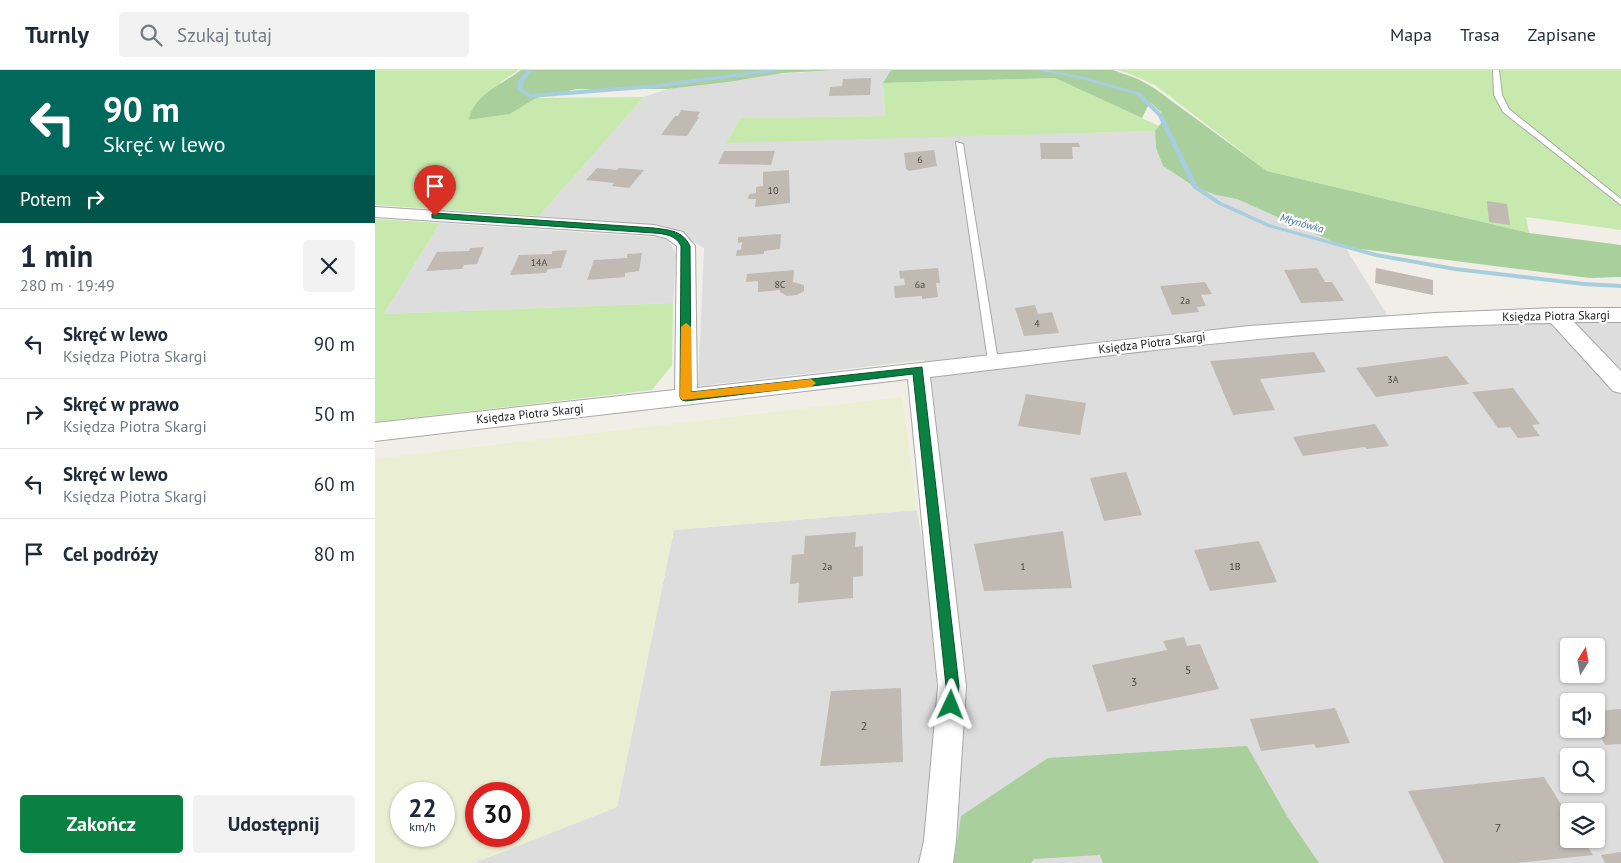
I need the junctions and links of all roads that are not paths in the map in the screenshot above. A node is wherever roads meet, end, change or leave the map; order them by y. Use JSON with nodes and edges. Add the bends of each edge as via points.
{"nodes":[{"id":1,"x":1496,"y":70,"type":"edge"},
{"id":2,"x":959,"y":144,"type":"dead end"},
{"id":3,"x":1621,"y":203,"type":"edge"},
{"id":4,"x":375,"y":212,"type":"edge"},
{"id":5,"x":1621,"y":314,"type":"edge"},
{"id":6,"x":1555,"y":315,"type":"junction"},
{"id":7,"x":993,"y":361,"type":"junction"},
{"id":8,"x":918,"y":370,"type":"junction"},
{"id":9,"x":1621,"y":385,"type":"edge"},
{"id":10,"x":686,"y":397,"type":"junction"},
{"id":11,"x":375,"y":432,"type":"edge"},
{"id":12,"x":936,"y":863,"type":"edge"}],
"edges":[{"from":1,"to":3,"type":"lane","via":[[1499,95],[1506,110]]},
{"from":2,"to":7,"type":"lane"},
{"from":4,"to":10,"type":"street","via":[[654,230],[682,238],[685,246]]},
{"from":5,"to":6,"type":"street","name":"Księdza Piotra Skargi"},
{"from":6,"to":7,"type":"street","name":"Księdza Piotra Skargi","via":[[1226,334]]},
{"from":6,"to":9,"type":"street"},
{"from":7,"to":8,"type":"street","name":"Księdza Piotra Skargi"},
{"from":8,"to":10,"type":"street","name":"Księdza Piotra Skargi"},
{"from":8,"to":12,"type":"street","via":[[953,686]]},
{"from":10,"to":11,"type":"street","name":"Księdza Piotra Skargi"}]}
